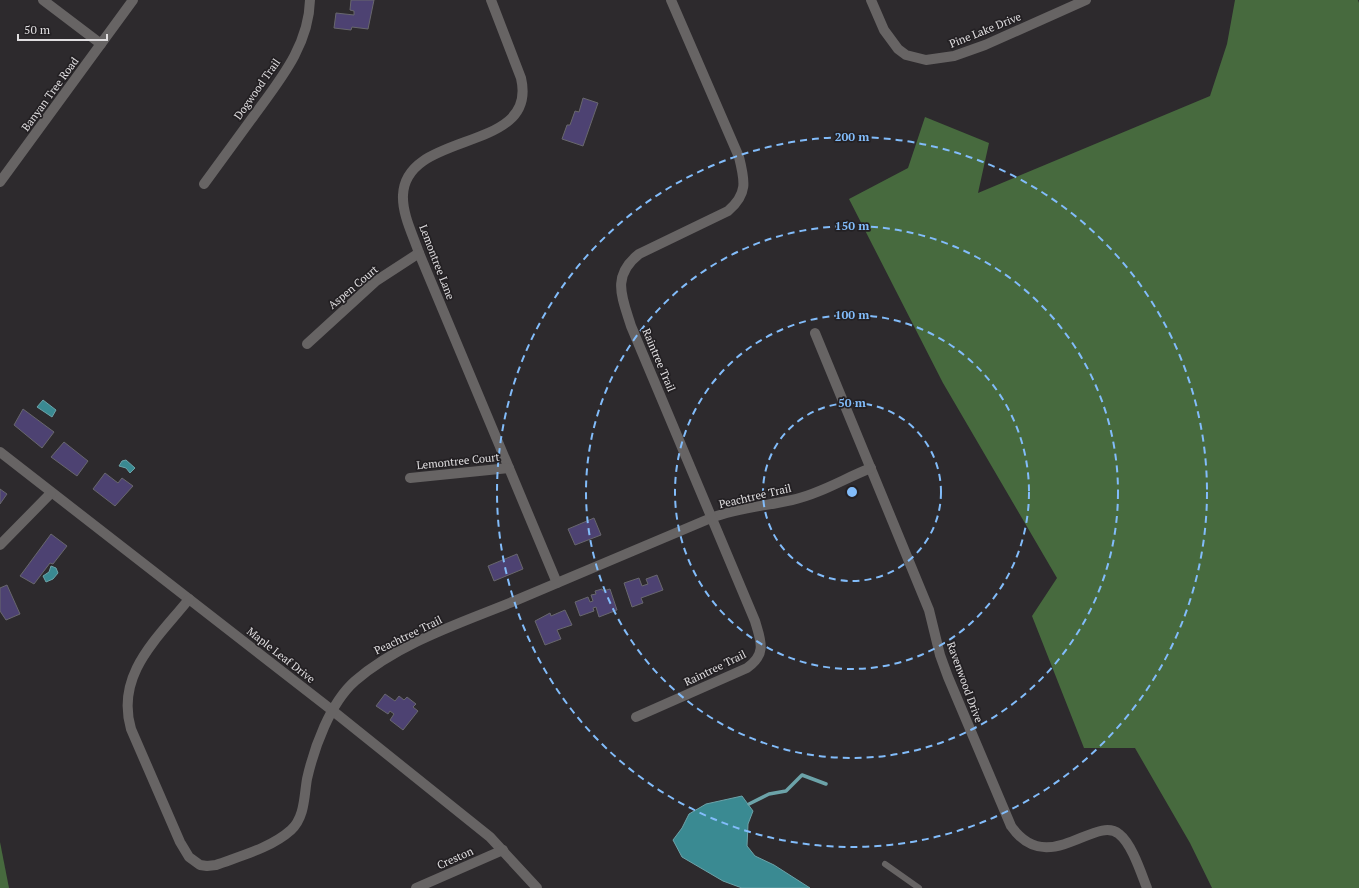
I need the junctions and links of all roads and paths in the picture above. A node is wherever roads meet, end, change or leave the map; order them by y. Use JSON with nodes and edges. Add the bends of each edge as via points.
{"nodes":[{"id":1,"x":43,"y":0,"type":"edge"},
{"id":2,"x":134,"y":0,"type":"edge"},
{"id":3,"x":310,"y":0,"type":"edge"},
{"id":4,"x":491,"y":0,"type":"edge"},
{"id":5,"x":671,"y":0,"type":"edge"},
{"id":6,"x":871,"y":0,"type":"edge"},
{"id":7,"x":1086,"y":0,"type":"edge"},
{"id":8,"x":101,"y":44,"type":"junction"},
{"id":9,"x":0,"y":182,"type":"edge"},
{"id":10,"x":204,"y":184,"type":"dead end"},
{"id":11,"x":420,"y":253,"type":"junction"},
{"id":12,"x":815,"y":333,"type":"dead end"},
{"id":13,"x":307,"y":344,"type":"dead end"},
{"id":14,"x":0,"y":452,"type":"edge"},
{"id":15,"x":509,"y":468,"type":"junction"},
{"id":16,"x":871,"y":468,"type":"junction"},
{"id":17,"x":410,"y":478,"type":"dead end"},
{"id":18,"x":51,"y":493,"type":"junction"},
{"id":19,"x":711,"y":518,"type":"junction"},
{"id":20,"x":0,"y":545,"type":"edge"},
{"id":21,"x":557,"y":583,"type":"junction"},
{"id":22,"x":189,"y":599,"type":"junction"},
{"id":23,"x":333,"y":711,"type":"junction"},
{"id":24,"x":636,"y":717,"type":"dead end"},
{"id":25,"x":503,"y":850,"type":"junction"},
{"id":26,"x":885,"y":864,"type":"dead end"},
{"id":27,"x":416,"y":888,"type":"edge"},
{"id":28,"x":537,"y":888,"type":"edge"},
{"id":29,"x":919,"y":888,"type":"edge"},
{"id":30,"x":1147,"y":888,"type":"edge"}],
"edges":[{"from":1,"to":8,"type":"street"},
{"from":2,"to":8,"type":"street","name":"Banyan Tree Road"},
{"from":3,"to":10,"type":"street","name":"Dogwood Trail","via":[[303,38],[290,65]]},
{"from":4,"to":11,"type":"street","name":"Lemontree Lane","via":[[521,78],[524,90],[522,101],[506,123],[415,166],[404,186],[403,201]]},
{"from":5,"to":19,"type":"street","name":"Raintree Trail","via":[[739,157],[743,191],[737,203],[728,211],[634,257],[624,268],[620,287],[632,326]]},
{"from":6,"to":7,"type":"street","name":"Pine Lake Drive","via":[[884,30],[894,45],[906,55],[926,60],[954,56],[986,45]]},
{"from":8,"to":9,"type":"street","name":"Banyan Tree Road"},
{"from":11,"to":13,"type":"street","name":"Aspen Court","via":[[376,281]]},
{"from":11,"to":15,"type":"street","name":"Lemontree Lane"},
{"from":12,"to":16,"type":"street","name":"Ravenwood Drive"},
{"from":14,"to":18,"type":"street","name":"Maple Leaf Drive"},
{"from":15,"to":17,"type":"street","name":"Lemontree Court"},
{"from":15,"to":21,"type":"street","name":"Lemontree Lane"},
{"from":16,"to":19,"type":"street","name":"Peachtree Trail","via":[[812,494]]},
{"from":16,"to":30,"type":"street","name":"Ravenwood Drive","via":[[930,610],[940,655],[948,677],[1011,826],[1021,838],[1031,844],[1049,847],[1107,830],[1116,831],[1127,842]]},
{"from":18,"to":20,"type":"street"},
{"from":18,"to":22,"type":"street","name":"Maple Leaf Drive"},
{"from":19,"to":21,"type":"street","name":"Peachtree Trail"},
{"from":19,"to":24,"type":"street","name":"Raintree Trail","via":[[761,639],[759,656],[747,668]]},
{"from":21,"to":23,"type":"street","name":"Peachtree Trail","via":[[398,650],[353,683]]},
{"from":22,"to":23,"type":"street","name":"Maple Leaf Drive"},
{"from":22,"to":23,"type":"street","name":"Peachtree Trail","via":[[136,669],[127,693],[126,709],[131,729],[180,842],[193,860],[207,866],[216,865],[281,838],[292,829],[301,814],[312,761]]},
{"from":23,"to":25,"type":"street","name":"Maple Leaf Drive"},
{"from":25,"to":27,"type":"street","name":"Creston"},
{"from":25,"to":28,"type":"street","name":"Maple Leaf Drive"},
{"from":26,"to":29,"type":"lane"}]}
